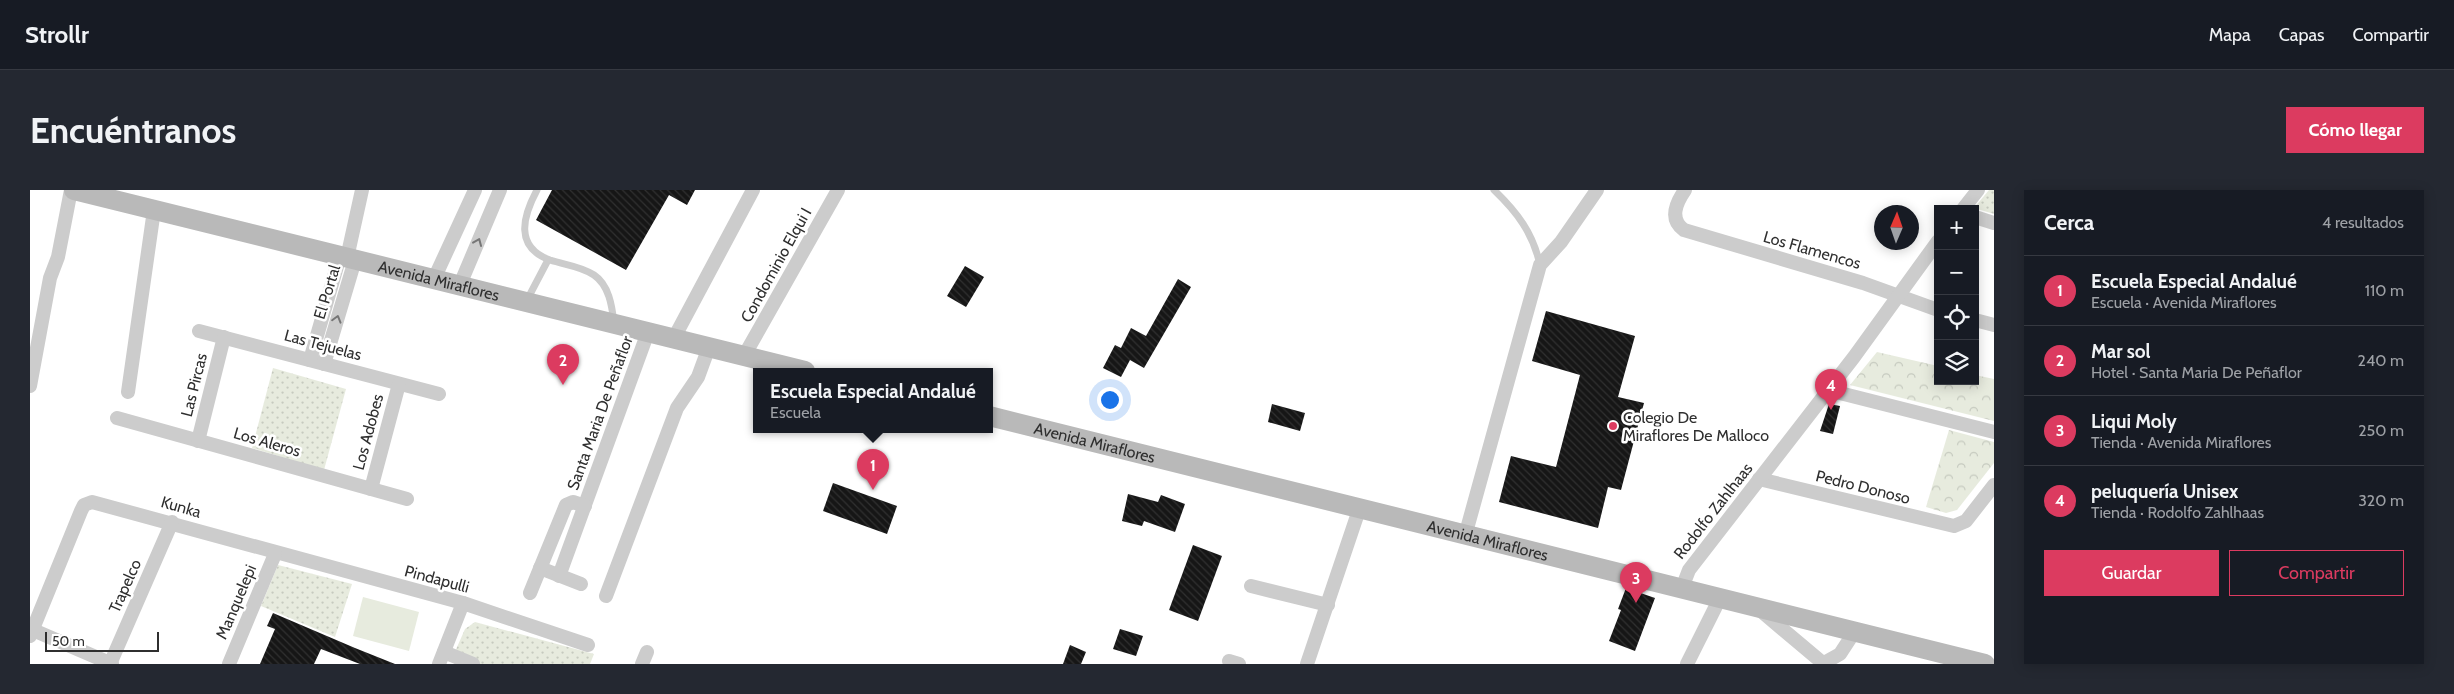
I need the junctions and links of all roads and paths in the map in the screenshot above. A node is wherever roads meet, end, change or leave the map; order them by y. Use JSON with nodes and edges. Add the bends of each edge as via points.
{"nodes":[{"id":1,"x":73,"y":190,"type":"edge"},
{"id":2,"x":362,"y":190,"type":"edge"},
{"id":3,"x":475,"y":190,"type":"edge"},
{"id":4,"x":500,"y":190,"type":"edge"},
{"id":5,"x":537,"y":190,"type":"edge"},
{"id":6,"x":753,"y":190,"type":"edge"},
{"id":7,"x":838,"y":190,"type":"edge"},
{"id":8,"x":1494,"y":190,"type":"edge"},
{"id":9,"x":1597,"y":190,"type":"edge"},
{"id":10,"x":1685,"y":190,"type":"edge"},
{"id":11,"x":1971,"y":192,"type":"edge"},
{"id":12,"x":1965,"y":205,"type":"edge"},
{"id":13,"x":154,"y":210,"type":"junction"},
{"id":14,"x":1979,"y":218,"type":"edge"},
{"id":15,"x":1994,"y":222,"type":"edge"},
{"id":16,"x":1934,"y":247,"type":"edge"},
{"id":17,"x":347,"y":258,"type":"junction"},
{"id":18,"x":548,"y":260,"type":"junction"},
{"id":19,"x":1540,"y":264,"type":"junction"},
{"id":20,"x":434,"y":279,"type":"junction"},
{"id":21,"x":459,"y":286,"type":"junction"},
{"id":22,"x":1898,"y":297,"type":"junction"},
{"id":23,"x":526,"y":302,"type":"junction"},
{"id":24,"x":1934,"y":309,"type":"edge"},
{"id":25,"x":1979,"y":321,"type":"edge"},
{"id":26,"x":614,"y":324,"type":"junction"},
{"id":27,"x":1994,"y":325,"type":"edge"},
{"id":28,"x":198,"y":330,"type":"dead end"},
{"id":29,"x":648,"y":332,"type":"junction"},
{"id":30,"x":224,"y":337,"type":"junction"},
{"id":31,"x":674,"y":338,"type":"junction"},
{"id":32,"x":710,"y":347,"type":"junction"},
{"id":33,"x":744,"y":356,"type":"junction"},
{"id":34,"x":310,"y":360,"type":"junction"},
{"id":35,"x":324,"y":364,"type":"junction"},
{"id":36,"x":793,"y":368,"type":"edge"},
{"id":37,"x":399,"y":384,"type":"junction"},
{"id":38,"x":30,"y":386,"type":"edge"},
{"id":39,"x":1828,"y":390,"type":"junction"},
{"id":40,"x":128,"y":392,"type":"dead end"},
{"id":41,"x":439,"y":394,"type":"dead end"},
{"id":42,"x":993,"y":417,"type":"edge"},
{"id":43,"x":117,"y":418,"type":"dead end"},
{"id":44,"x":1994,"y":432,"type":"edge"},
{"id":45,"x":198,"y":441,"type":"junction"},
{"id":46,"x":1759,"y":479,"type":"junction"},
{"id":47,"x":1994,"y":485,"type":"edge"},
{"id":48,"x":371,"y":489,"type":"junction"},
{"id":49,"x":407,"y":499,"type":"dead end"},
{"id":50,"x":585,"y":506,"type":"junction"},
{"id":51,"x":1360,"y":507,"type":"junction"},
{"id":52,"x":172,"y":522,"type":"junction"},
{"id":53,"x":1464,"y":536,"type":"junction"},
{"id":54,"x":275,"y":554,"type":"junction"},
{"id":55,"x":540,"y":568,"type":"junction"},
{"id":56,"x":560,"y":576,"type":"junction"},
{"id":57,"x":581,"y":584,"type":"dead end"},
{"id":58,"x":1251,"y":586,"type":"dead end"},
{"id":59,"x":1682,"y":588,"type":"junction"},
{"id":60,"x":530,"y":593,"type":"dead end"},
{"id":61,"x":606,"y":596,"type":"dead end"},
{"id":62,"x":1720,"y":598,"type":"junction"},
{"id":63,"x":463,"y":603,"type":"junction"},
{"id":64,"x":1328,"y":605,"type":"junction"},
{"id":65,"x":1756,"y":607,"type":"junction"},
{"id":66,"x":1855,"y":631,"type":"junction"},
{"id":67,"x":31,"y":633,"type":"edge"},
{"id":68,"x":588,"y":644,"type":"dead end"},
{"id":69,"x":442,"y":658,"type":"edge"},
{"id":70,"x":111,"y":664,"type":"edge"},
{"id":71,"x":229,"y":664,"type":"edge"},
{"id":72,"x":473,"y":664,"type":"edge"},
{"id":73,"x":1307,"y":664,"type":"edge"},
{"id":74,"x":1687,"y":664,"type":"edge"},
{"id":75,"x":1823,"y":664,"type":"edge"},
{"id":76,"x":1985,"y":664,"type":"edge"}],
"edges":[{"from":1,"to":13,"type":"main road","name":"Avenida Miraflores"},
{"from":1,"to":38,"type":"street","via":[[50,278]]},
{"from":2,"to":17,"type":"street"},
{"from":3,"to":20,"type":"street"},
{"from":21,"to":4,"type":"street","one_way":true},
{"from":5,"to":18,"type":"lane","via":[[528,207],[524,232],[534,249]]},
{"from":6,"to":31,"type":"street"},
{"from":7,"to":33,"type":"street","name":"Condominio Elqui I"},
{"from":8,"to":19,"type":"lane","via":[[1529,231]]},
{"from":9,"to":19,"type":"street","via":[[1561,242]]},
{"from":10,"to":22,"type":"street","name":"Los Flamencos","via":[[1676,207],[1678,224],[1690,233],[1863,283]]},
{"from":11,"to":12,"type":"street"},
{"from":13,"to":17,"type":"main road","name":"Avenida Miraflores"},
{"from":13,"to":40,"type":"street"},
{"from":14,"to":15,"type":"street"},
{"from":16,"to":22,"type":"street","name":"Rodolfo Zahlhaas"},
{"from":17,"to":20,"type":"main road","name":"Avenida Miraflores"},
{"from":17,"to":34,"type":"street","name":"El Portal"},
{"from":35,"to":17,"type":"street","name":"El Portal","one_way":true},
{"from":18,"to":23,"type":"lane"},
{"from":18,"to":26,"type":"lane","via":[[595,275],[605,287],[612,304]]},
{"from":19,"to":53,"type":"street"},
{"from":20,"to":21,"type":"main road","name":"Avenida Miraflores"},
{"from":21,"to":23,"type":"main road","name":"Avenida Miraflores"},
{"from":22,"to":24,"type":"street","name":"Los Flamencos"},
{"from":22,"to":39,"type":"street","name":"Rodolfo Zahlhaas"},
{"from":23,"to":26,"type":"main road","name":"Avenida Miraflores"},
{"from":25,"to":27,"type":"street"},
{"from":26,"to":29,"type":"main road","name":"Avenida Miraflores"},
{"from":28,"to":30,"type":"street","name":"Las Tejuelas"},
{"from":29,"to":31,"type":"main road","name":"Avenida Miraflores"},
{"from":29,"to":50,"type":"street","name":"Santa Maria De Peñaflor"},
{"from":30,"to":34,"type":"street","name":"Las Tejuelas"},
{"from":30,"to":45,"type":"street","name":"Las Pircas"},
{"from":31,"to":32,"type":"main road","name":"Avenida Miraflores"},
{"from":32,"to":33,"type":"main road","name":"Avenida Miraflores"},
{"from":32,"to":61,"type":"street","via":[[698,377],[677,408]]},
{"from":33,"to":36,"type":"main road","name":"Avenida Miraflores"},
{"from":34,"to":35,"type":"street","name":"Las Tejuelas"},
{"from":35,"to":37,"type":"street","name":"Las Tejuelas"},
{"from":37,"to":41,"type":"street","name":"Las Tejuelas"},
{"from":37,"to":48,"type":"street","name":"Los Adobes"},
{"from":39,"to":44,"type":"street"},
{"from":39,"to":46,"type":"street","name":"Rodolfo Zahlhaas"},
{"from":42,"to":51,"type":"main road","name":"Avenida Miraflores"},
{"from":43,"to":45,"type":"street","name":"Los Aleros"},
{"from":45,"to":48,"type":"street","name":"Los Aleros"},
{"from":46,"to":47,"type":"street","name":"Pedro Donoso","via":[[1959,526]]},
{"from":46,"to":59,"type":"street","name":"Rodolfo Zahlhaas","via":[[1689,570]]},
{"from":48,"to":49,"type":"street","name":"Los Aleros"},
{"from":50,"to":55,"type":"street","name":"Santa Maria De Peñaflor","via":[[573,502],[566,505]]},
{"from":50,"to":56,"type":"street","name":"Santa Maria De Peñaflor"},
{"from":51,"to":53,"type":"main road","name":"Avenida Miraflores"},
{"from":51,"to":64,"type":"street"},
{"from":52,"to":54,"type":"street","name":"Kunka"},
{"from":52,"to":67,"type":"street","name":"Kunka","via":[[98,502],[88,503],[81,511]]},
{"from":52,"to":70,"type":"street","name":"Trapelco"},
{"from":53,"to":59,"type":"main road","name":"Avenida Miraflores"},
{"from":54,"to":63,"type":"street","name":"Pindapulli"},
{"from":54,"to":71,"type":"street","name":"Manquelepi"},
{"from":55,"to":56,"type":"street"},
{"from":55,"to":60,"type":"street","name":"Santa Maria De Peñaflor"},
{"from":56,"to":57,"type":"street"},
{"from":58,"to":64,"type":"street"},
{"from":59,"to":62,"type":"main road","name":"Avenida Miraflores"},
{"from":62,"to":65,"type":"main road","name":"Avenida Miraflores"},
{"from":62,"to":74,"type":"street"},
{"from":63,"to":68,"type":"street","name":"Pindapulli"},
{"from":63,"to":69,"type":"street"},
{"from":64,"to":73,"type":"street"},
{"from":65,"to":66,"type":"main road","name":"Avenida Miraflores"},
{"from":65,"to":75,"type":"street"},
{"from":66,"to":75,"type":"street","via":[[1840,654]]},
{"from":66,"to":76,"type":"main road","name":"Avenida Miraflores"},
{"from":67,"to":70,"type":"street"},
{"from":69,"to":72,"type":"street"}]}
